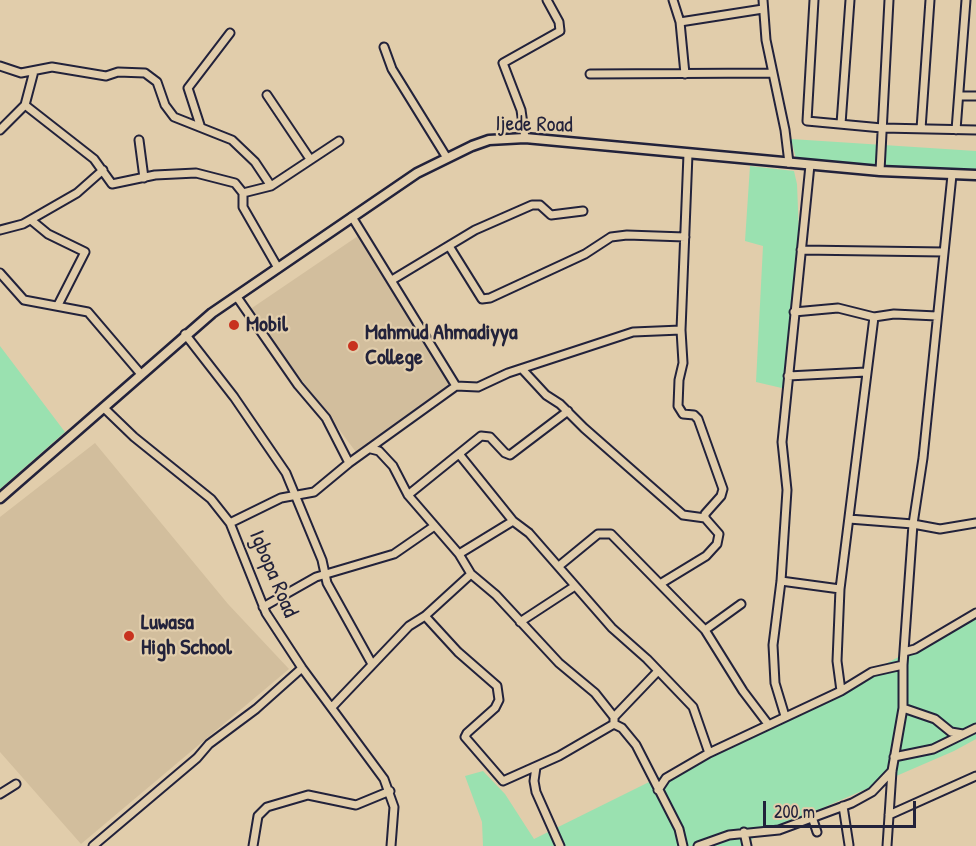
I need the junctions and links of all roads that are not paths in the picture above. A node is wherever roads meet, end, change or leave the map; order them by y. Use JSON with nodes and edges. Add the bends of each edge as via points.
{"nodes":[{"id":1,"x":547,"y":0,"type":"edge"},
{"id":2,"x":673,"y":0,"type":"edge"},
{"id":3,"x":763,"y":0,"type":"edge"},
{"id":4,"x":814,"y":0,"type":"edge"},
{"id":5,"x":850,"y":0,"type":"edge"},
{"id":6,"x":889,"y":0,"type":"edge"},
{"id":7,"x":930,"y":0,"type":"edge"},
{"id":8,"x":966,"y":0,"type":"edge"},
{"id":9,"x":763,"y":9,"type":"junction"},
{"id":10,"x":680,"y":22,"type":"junction"},
{"id":11,"x":230,"y":33,"type":"dead end"},
{"id":12,"x":384,"y":47,"type":"dead end"},
{"id":13,"x":0,"y":66,"type":"edge"},
{"id":14,"x":34,"y":70,"type":"junction"},
{"id":15,"x":590,"y":74,"type":"dead end"},
{"id":16,"x":685,"y":74,"type":"junction"},
{"id":17,"x":773,"y":74,"type":"junction"},
{"id":18,"x":267,"y":95,"type":"dead end"},
{"id":19,"x":958,"y":96,"type":"junction"},
{"id":20,"x":976,"y":96,"type":"edge"},
{"id":21,"x":25,"y":105,"type":"junction"},
{"id":22,"x":841,"y":124,"type":"junction"},
{"id":23,"x":200,"y":125,"type":"junction"},
{"id":24,"x":882,"y":128,"type":"junction"},
{"id":25,"x":921,"y":129,"type":"junction"},
{"id":26,"x":0,"y":130,"type":"edge"},
{"id":27,"x":956,"y":130,"type":"junction"},
{"id":28,"x":976,"y":130,"type":"edge"},
{"id":29,"x":525,"y":138,"type":"junction"},
{"id":30,"x":139,"y":140,"type":"dead end"},
{"id":31,"x":339,"y":141,"type":"dead end"},
{"id":32,"x":688,"y":154,"type":"junction"},
{"id":33,"x":447,"y":158,"type":"junction"},
{"id":34,"x":310,"y":159,"type":"junction"},
{"id":35,"x":789,"y":163,"type":"junction"},
{"id":36,"x":810,"y":165,"type":"junction"},
{"id":37,"x":103,"y":170,"type":"junction"},
{"id":38,"x":880,"y":171,"type":"junction"},
{"id":39,"x":952,"y":175,"type":"junction"},
{"id":40,"x":976,"y":175,"type":"edge"},
{"id":41,"x":144,"y":178,"type":"junction"},
{"id":42,"x":271,"y":186,"type":"junction"},
{"id":43,"x":243,"y":193,"type":"junction"},
{"id":44,"x":583,"y":211,"type":"dead end"},
{"id":45,"x":352,"y":217,"type":"junction"},
{"id":46,"x":31,"y":220,"type":"junction"},
{"id":47,"x":0,"y":230,"type":"edge"},
{"id":48,"x":685,"y":237,"type":"junction"},
{"id":49,"x":449,"y":246,"type":"junction"},
{"id":50,"x":801,"y":250,"type":"junction"},
{"id":51,"x":944,"y":252,"type":"junction"},
{"id":52,"x":278,"y":268,"type":"junction"},
{"id":53,"x":0,"y":273,"type":"edge"},
{"id":54,"x":392,"y":280,"type":"junction"},
{"id":55,"x":237,"y":297,"type":"junction"},
{"id":56,"x":58,"y":305,"type":"junction"},
{"id":57,"x":794,"y":312,"type":"junction"},
{"id":58,"x":937,"y":316,"type":"junction"},
{"id":59,"x":874,"y":317,"type":"junction"},
{"id":60,"x":681,"y":330,"type":"junction"},
{"id":61,"x":185,"y":334,"type":"junction"},
{"id":62,"x":522,"y":369,"type":"junction"},
{"id":63,"x":866,"y":372,"type":"junction"},
{"id":64,"x":141,"y":374,"type":"junction"},
{"id":65,"x":788,"y":376,"type":"junction"},
{"id":66,"x":456,"y":386,"type":"junction"},
{"id":67,"x":105,"y":409,"type":"junction"},
{"id":68,"x":568,"y":411,"type":"junction"},
{"id":69,"x":376,"y":448,"type":"junction"},
{"id":70,"x":459,"y":454,"type":"junction"},
{"id":71,"x":349,"y":463,"type":"junction"},
{"id":72,"x":294,"y":494,"type":"junction"},
{"id":73,"x":408,"y":495,"type":"junction"},
{"id":74,"x":0,"y":498,"type":"edge"},
{"id":75,"x":705,"y":518,"type":"junction"},
{"id":76,"x":849,"y":519,"type":"junction"},
{"id":77,"x":513,"y":521,"type":"junction"},
{"id":78,"x":230,"y":523,"type":"junction"},
{"id":79,"x":976,"y":523,"type":"edge"},
{"id":80,"x":913,"y":524,"type":"junction"},
{"id":81,"x":433,"y":527,"type":"junction"},
{"id":82,"x":459,"y":554,"type":"junction"},
{"id":83,"x":559,"y":566,"type":"junction"},
{"id":84,"x":325,"y":574,"type":"junction"},
{"id":85,"x":471,"y":574,"type":"junction"},
{"id":86,"x":781,"y":581,"type":"junction"},
{"id":87,"x":660,"y":584,"type":"junction"},
{"id":88,"x":575,"y":586,"type":"junction"},
{"id":89,"x":840,"y":589,"type":"junction"},
{"id":90,"x":741,"y":604,"type":"dead end"},
{"id":91,"x":263,"y":607,"type":"junction"},
{"id":92,"x":976,"y":614,"type":"edge"},
{"id":93,"x":425,"y":616,"type":"junction"},
{"id":94,"x":520,"y":622,"type":"junction"},
{"id":95,"x":705,"y":630,"type":"junction"},
{"id":96,"x":904,"y":652,"type":"junction"},
{"id":97,"x":372,"y":664,"type":"junction"},
{"id":98,"x":903,"y":665,"type":"junction"},
{"id":99,"x":302,"y":668,"type":"junction"},
{"id":100,"x":658,"y":671,"type":"junction"},
{"id":101,"x":841,"y":691,"type":"junction"},
{"id":102,"x":332,"y":707,"type":"junction"},
{"id":103,"x":903,"y":708,"type":"junction"},
{"id":104,"x":785,"y":716,"type":"junction"},
{"id":105,"x":614,"y":721,"type":"junction"},
{"id":106,"x":768,"y":724,"type":"junction"},
{"id":107,"x":976,"y":728,"type":"edge"},
{"id":108,"x":963,"y":734,"type":"junction"},
{"id":109,"x":709,"y":753,"type":"junction"},
{"id":110,"x":894,"y":757,"type":"junction"},
{"id":111,"x":536,"y":767,"type":"junction"},
{"id":112,"x":892,"y":771,"type":"junction"},
{"id":113,"x":976,"y":776,"type":"edge"},
{"id":114,"x":16,"y":784,"type":"dead end"},
{"id":115,"x":658,"y":790,"type":"junction"},
{"id":116,"x":390,"y":791,"type":"junction"},
{"id":117,"x":0,"y":794,"type":"edge"},
{"id":118,"x":843,"y":806,"type":"junction"},
{"id":119,"x":889,"y":815,"type":"junction"},
{"id":120,"x":812,"y":817,"type":"junction"},
{"id":121,"x":744,"y":832,"type":"junction"},
{"id":122,"x":817,"y":832,"type":"dead end"},
{"id":123,"x":849,"y":845,"type":"edge"},
{"id":124,"x":93,"y":846,"type":"edge"},
{"id":125,"x":254,"y":846,"type":"edge"},
{"id":126,"x":391,"y":846,"type":"edge"},
{"id":127,"x":560,"y":846,"type":"edge"},
{"id":128,"x":683,"y":846,"type":"edge"},
{"id":129,"x":698,"y":846,"type":"edge"},
{"id":130,"x":747,"y":846,"type":"edge"},
{"id":131,"x":887,"y":846,"type":"edge"}],
"edges":[{"from":1,"to":29,"type":"street","via":[[560,31],[503,63],[521,110]]},
{"from":2,"to":10,"type":"street"},
{"from":3,"to":9,"type":"street"},
{"from":4,"to":22,"type":"street","via":[[807,121]]},
{"from":5,"to":22,"type":"street"},
{"from":6,"to":24,"type":"street"},
{"from":7,"to":25,"type":"street"},
{"from":8,"to":19,"type":"street"},
{"from":9,"to":10,"type":"street"},
{"from":9,"to":17,"type":"street"},
{"from":10,"to":16,"type":"street"},
{"from":11,"to":23,"type":"street","via":[[188,88]]},
{"from":12,"to":33,"type":"street","via":[[392,69]]},
{"from":13,"to":14,"type":"street","via":[[16,73]]},
{"from":14,"to":21,"type":"street"},
{"from":14,"to":23,"type":"street","via":[[61,68],[106,76],[118,72],[145,73],[157,82],[174,117]]},
{"from":15,"to":16,"type":"street"},
{"from":16,"to":17,"type":"street"},
{"from":17,"to":35,"type":"street"},
{"from":18,"to":34,"type":"street"},
{"from":19,"to":20,"type":"street"},
{"from":19,"to":27,"type":"street"},
{"from":21,"to":26,"type":"street"},
{"from":21,"to":37,"type":"street"},
{"from":22,"to":24,"type":"street"},
{"from":23,"to":42,"type":"street","via":[[243,149]]},
{"from":24,"to":25,"type":"street"},
{"from":24,"to":38,"type":"street"},
{"from":25,"to":27,"type":"street"},
{"from":27,"to":28,"type":"street"},
{"from":29,"to":32,"type":"main road","name":"Ijede Road"},
{"from":29,"to":33,"type":"main road","name":"Ijede Road","via":[[489,140]]},
{"from":30,"to":41,"type":"street"},
{"from":31,"to":34,"type":"street"},
{"from":32,"to":35,"type":"main road","name":"Ijede Road"},
{"from":32,"to":48,"type":"street"},
{"from":33,"to":45,"type":"main road","name":"Ijede Road"},
{"from":34,"to":42,"type":"street"},
{"from":35,"to":36,"type":"main road","name":"Ijede Road"},
{"from":36,"to":38,"type":"main road","name":"Ijede Road"},
{"from":36,"to":50,"type":"street"},
{"from":37,"to":41,"type":"street","via":[[112,184]]},
{"from":37,"to":46,"type":"street","via":[[77,194]]},
{"from":38,"to":39,"type":"main road","name":"Ijede Road"},
{"from":39,"to":40,"type":"main road","name":"Ijede Road"},
{"from":39,"to":51,"type":"street"},
{"from":41,"to":43,"type":"street","via":[[196,173],[235,183]]},
{"from":42,"to":43,"type":"street"},
{"from":43,"to":52,"type":"street","via":[[243,207]]},
{"from":44,"to":49,"type":"street","via":[[551,215],[540,205],[532,205]]},
{"from":45,"to":52,"type":"main road","name":"Ijede Road"},
{"from":45,"to":54,"type":"street"},
{"from":46,"to":47,"type":"street"},
{"from":46,"to":56,"type":"street","via":[[48,234],[86,252]]},
{"from":48,"to":49,"type":"street","via":[[611,237],[585,254],[482,299]]},
{"from":48,"to":60,"type":"street"},
{"from":49,"to":54,"type":"street"},
{"from":50,"to":51,"type":"street"},
{"from":50,"to":57,"type":"street"},
{"from":51,"to":58,"type":"street"},
{"from":52,"to":55,"type":"main road","name":"Ijede Road"},
{"from":53,"to":56,"type":"street","via":[[24,300]]},
{"from":54,"to":66,"type":"street"},
{"from":55,"to":61,"type":"main road","name":"Ijede Road"},
{"from":55,"to":71,"type":"street","via":[[298,385],[326,418]]},
{"from":56,"to":64,"type":"street","via":[[88,312]]},
{"from":57,"to":59,"type":"street","via":[[838,308]]},
{"from":57,"to":65,"type":"street"},
{"from":58,"to":59,"type":"street"},
{"from":58,"to":80,"type":"street"},
{"from":59,"to":63,"type":"street"},
{"from":60,"to":62,"type":"street","via":[[633,332]]},
{"from":60,"to":75,"type":"street","via":[[679,410],[699,419],[723,489]]},
{"from":61,"to":64,"type":"main road","name":"Ijede Road"},
{"from":61,"to":72,"type":"street","via":[[286,473]]},
{"from":62,"to":66,"type":"street","via":[[478,387]]},
{"from":62,"to":68,"type":"street","via":[[546,395]]},
{"from":63,"to":65,"type":"street"},
{"from":63,"to":76,"type":"street"},
{"from":64,"to":67,"type":"main road","name":"Ijede Road"},
{"from":65,"to":86,"type":"street","via":[[782,441],[787,479]]},
{"from":66,"to":69,"type":"street"},
{"from":67,"to":74,"type":"main road","name":"Ijede Road"},
{"from":67,"to":78,"type":"street","name":"Igbopa Road","via":[[211,499]]},
{"from":68,"to":70,"type":"street","via":[[510,454],[484,435]]},
{"from":68,"to":75,"type":"street","via":[[683,515]]},
{"from":69,"to":71,"type":"street"},
{"from":69,"to":73,"type":"street","via":[[393,466]]},
{"from":70,"to":73,"type":"street"},
{"from":70,"to":77,"type":"street"},
{"from":71,"to":72,"type":"street","via":[[314,492]]},
{"from":72,"to":78,"type":"street"},
{"from":72,"to":84,"type":"street"},
{"from":73,"to":81,"type":"street"},
{"from":75,"to":87,"type":"street","via":[[718,534],[717,544],[706,556]]},
{"from":76,"to":80,"type":"street"},
{"from":76,"to":89,"type":"street"},
{"from":77,"to":82,"type":"street"},
{"from":77,"to":83,"type":"street"},
{"from":78,"to":91,"type":"street","name":"Igbopa Road"},
{"from":79,"to":80,"type":"street","via":[[940,529]]},
{"from":80,"to":96,"type":"street"},
{"from":81,"to":82,"type":"street"},
{"from":81,"to":84,"type":"street","via":[[394,554]]},
{"from":82,"to":85,"type":"street"},
{"from":83,"to":87,"type":"street","via":[[598,534],[606,532]]},
{"from":83,"to":88,"type":"street"},
{"from":84,"to":91,"type":"street"},
{"from":84,"to":97,"type":"street"},
{"from":85,"to":93,"type":"street"},
{"from":85,"to":94,"type":"street"},
{"from":86,"to":89,"type":"street"},
{"from":86,"to":104,"type":"street","via":[[773,645],[777,692]]},
{"from":87,"to":95,"type":"street"},
{"from":88,"to":94,"type":"street"},
{"from":88,"to":100,"type":"street"},
{"from":89,"to":101,"type":"street","via":[[837,662]]},
{"from":90,"to":95,"type":"street"},
{"from":91,"to":99,"type":"street","name":"Igbopa Road"},
{"from":92,"to":96,"type":"street"},
{"from":93,"to":97,"type":"street","via":[[409,626]]},
{"from":93,"to":111,"type":"street","via":[[496,686],[500,700],[467,733],[467,741],[502,781]]},
{"from":94,"to":105,"type":"street","via":[[595,693]]},
{"from":95,"to":106,"type":"street"},
{"from":96,"to":98,"type":"street"},
{"from":97,"to":102,"type":"street"},
{"from":98,"to":101,"type":"street","via":[[872,672]]},
{"from":98,"to":103,"type":"street"},
{"from":99,"to":102,"type":"street","name":"Igbopa Road"},
{"from":99,"to":124,"type":"street"},
{"from":100,"to":105,"type":"street"},
{"from":100,"to":109,"type":"street","via":[[693,707]]},
{"from":101,"to":104,"type":"street"},
{"from":102,"to":116,"type":"street","name":"Igbopa Road"},
{"from":103,"to":108,"type":"street"},
{"from":103,"to":110,"type":"street"},
{"from":104,"to":106,"type":"street"},
{"from":105,"to":111,"type":"street"},
{"from":105,"to":115,"type":"street","via":[[636,744]]},
{"from":106,"to":109,"type":"street"},
{"from":107,"to":108,"type":"street"},
{"from":108,"to":110,"type":"street","via":[[923,752]]},
{"from":109,"to":115,"type":"street","via":[[672,774]]},
{"from":110,"to":112,"type":"street"},
{"from":111,"to":127,"type":"street","via":[[536,792]]},
{"from":112,"to":118,"type":"street","via":[[872,792]]},
{"from":112,"to":119,"type":"street"},
{"from":113,"to":119,"type":"street"},
{"from":114,"to":117,"type":"street"},
{"from":115,"to":128,"type":"street","via":[[679,829]]},
{"from":116,"to":125,"type":"street","via":[[356,806],[308,795],[267,807],[258,816]]},
{"from":116,"to":126,"type":"street","name":"Igbopa Road","via":[[395,823]]},
{"from":118,"to":120,"type":"street"},
{"from":118,"to":123,"type":"street"},
{"from":119,"to":131,"type":"street"},
{"from":120,"to":121,"type":"street","via":[[779,830]]},
{"from":120,"to":122,"type":"street"},
{"from":121,"to":129,"type":"street"},
{"from":121,"to":130,"type":"street"}]}
